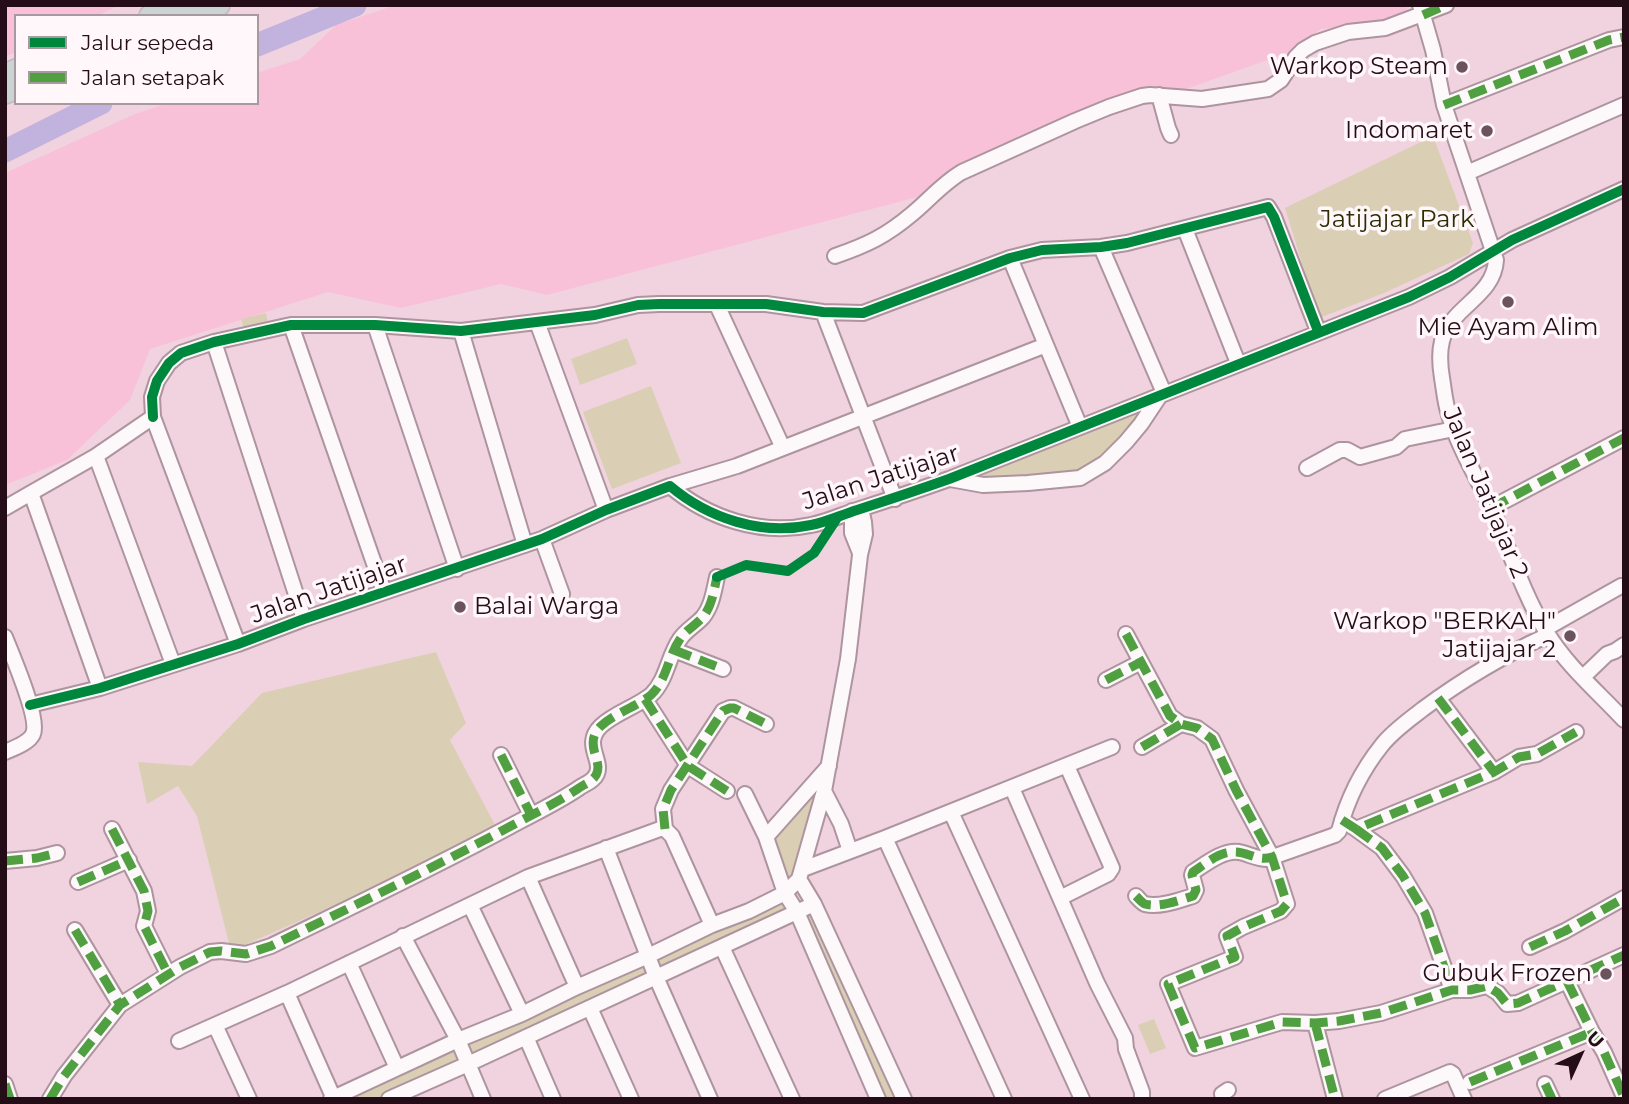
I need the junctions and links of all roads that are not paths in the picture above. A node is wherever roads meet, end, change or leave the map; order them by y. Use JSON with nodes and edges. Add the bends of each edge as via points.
{"nodes":[{"id":1,"x":180,"y":5,"type":"edge"},
{"id":2,"x":219,"y":5,"type":"edge"},
{"id":3,"x":1446,"y":5,"type":"edge"},
{"id":4,"x":1422,"y":10,"type":"edge"},
{"id":5,"x":155,"y":14,"type":"edge"},
{"id":6,"x":198,"y":14,"type":"edge"},
{"id":7,"x":1624,"y":37,"type":"edge"},
{"id":8,"x":1159,"y":95,"type":"junction"},
{"id":9,"x":1444,"y":104,"type":"junction"},
{"id":10,"x":1624,"y":105,"type":"edge"},
{"id":11,"x":1171,"y":135,"type":"dead end"},
{"id":12,"x":1467,"y":173,"type":"junction"},
{"id":13,"x":1624,"y":189,"type":"edge"},
{"id":14,"x":1185,"y":229,"type":"junction"},
{"id":15,"x":1101,"y":247,"type":"junction"},
{"id":16,"x":1494,"y":251,"type":"junction"},
{"id":17,"x":835,"y":256,"type":"dead end"},
{"id":18,"x":1010,"y":258,"type":"junction"},
{"id":19,"x":717,"y":305,"type":"junction"},
{"id":20,"x":823,"y":312,"type":"junction"},
{"id":21,"x":537,"y":321,"type":"junction"},
{"id":22,"x":291,"y":325,"type":"junction"},
{"id":23,"x":375,"y":325,"type":"junction"},
{"id":24,"x":461,"y":331,"type":"junction"},
{"id":25,"x":1318,"y":331,"type":"junction"},
{"id":26,"x":214,"y":342,"type":"junction"},
{"id":27,"x":1046,"y":345,"type":"junction"},
{"id":28,"x":1238,"y":363,"type":"junction"},
{"id":29,"x":1162,"y":394,"type":"junction"},
{"id":30,"x":153,"y":417,"type":"junction"},
{"id":31,"x":863,"y":417,"type":"junction"},
{"id":32,"x":1080,"y":427,"type":"junction"},
{"id":33,"x":1454,"y":429,"type":"junction"},
{"id":34,"x":1624,"y":438,"type":"edge"},
{"id":35,"x":783,"y":448,"type":"junction"},
{"id":36,"x":96,"y":456,"type":"junction"},
{"id":37,"x":1307,"y":468,"type":"dead end"},
{"id":38,"x":949,"y":479,"type":"junction"},
{"id":39,"x":670,"y":486,"type":"junction"},
{"id":40,"x":31,"y":493,"type":"junction"},
{"id":41,"x":895,"y":499,"type":"junction"},
{"id":42,"x":5,"y":508,"type":"edge"},
{"id":43,"x":1491,"y":508,"type":"junction"},
{"id":44,"x":606,"y":510,"type":"junction"},
{"id":45,"x":857,"y":510,"type":"junction"},
{"id":46,"x":542,"y":539,"type":"junction"},
{"id":47,"x":525,"y":545,"type":"junction"},
{"id":48,"x":457,"y":569,"type":"junction"},
{"id":49,"x":717,"y":577,"type":"dead end"},
{"id":50,"x":1621,"y":586,"type":"dead end"},
{"id":51,"x":384,"y":592,"type":"junction"},
{"id":52,"x":562,"y":594,"type":"dead end"},
{"id":53,"x":304,"y":619,"type":"junction"},
{"id":54,"x":1546,"y":632,"type":"junction"},
{"id":55,"x":1126,"y":634,"type":"dead end"},
{"id":56,"x":5,"y":638,"type":"edge"},
{"id":57,"x":238,"y":644,"type":"junction"},
{"id":58,"x":1624,"y":645,"type":"edge"},
{"id":59,"x":674,"y":650,"type":"junction"},
{"id":60,"x":1141,"y":662,"type":"junction"},
{"id":61,"x":173,"y":664,"type":"junction"},
{"id":62,"x":723,"y":669,"type":"dead end"},
{"id":63,"x":1583,"y":677,"type":"junction"},
{"id":64,"x":1106,"y":680,"type":"dead end"},
{"id":65,"x":100,"y":688,"type":"junction"},
{"id":66,"x":1438,"y":698,"type":"junction"},
{"id":67,"x":645,"y":699,"type":"junction"},
{"id":68,"x":30,"y":705,"type":"junction"},
{"id":69,"x":1624,"y":720,"type":"edge"},
{"id":70,"x":765,"y":724,"type":"dead end"},
{"id":71,"x":1181,"y":724,"type":"junction"},
{"id":72,"x":1576,"y":732,"type":"dead end"},
{"id":73,"x":1112,"y":747,"type":"dead end"},
{"id":74,"x":1142,"y":747,"type":"dead end"},
{"id":75,"x":5,"y":752,"type":"edge"},
{"id":76,"x":501,"y":755,"type":"dead end"},
{"id":77,"x":830,"y":765,"type":"junction"},
{"id":78,"x":688,"y":766,"type":"junction"},
{"id":79,"x":1068,"y":766,"type":"junction"},
{"id":80,"x":1494,"y":772,"type":"junction"},
{"id":81,"x":1012,"y":788,"type":"junction"},
{"id":82,"x":727,"y":791,"type":"dead end"},
{"id":83,"x":824,"y":791,"type":"junction"},
{"id":84,"x":745,"y":794,"type":"dead end"},
{"id":85,"x":951,"y":812,"type":"junction"},
{"id":86,"x":531,"y":815,"type":"junction"},
{"id":87,"x":1342,"y":820,"type":"junction"},
{"id":88,"x":1356,"y":828,"type":"junction"},
{"id":89,"x":112,"y":829,"type":"dead end"},
{"id":90,"x":665,"y":830,"type":"junction"},
{"id":91,"x":766,"y":837,"type":"junction"},
{"id":92,"x":885,"y":838,"type":"junction"},
{"id":93,"x":607,"y":848,"type":"junction"},
{"id":94,"x":850,"y":851,"type":"junction"},
{"id":95,"x":57,"y":853,"type":"dead end"},
{"id":96,"x":1272,"y":857,"type":"junction"},
{"id":97,"x":129,"y":860,"type":"junction"},
{"id":98,"x":5,"y":861,"type":"edge"},
{"id":99,"x":801,"y":874,"type":"junction"},
{"id":100,"x":528,"y":877,"type":"junction"},
{"id":101,"x":78,"y":882,"type":"dead end"},
{"id":102,"x":785,"y":893,"type":"junction"},
{"id":103,"x":1136,"y":896,"type":"dead end"},
{"id":104,"x":1060,"y":898,"type":"junction"},
{"id":105,"x":1624,"y":898,"type":"edge"},
{"id":106,"x":814,"y":904,"type":"junction"},
{"id":107,"x":470,"y":905,"type":"junction"},
{"id":108,"x":797,"y":912,"type":"junction"},
{"id":109,"x":712,"y":925,"type":"junction"},
{"id":110,"x":75,"y":930,"type":"dead end"},
{"id":111,"x":403,"y":936,"type":"junction"},
{"id":112,"x":722,"y":947,"type":"junction"},
{"id":113,"x":1530,"y":947,"type":"dead end"},
{"id":114,"x":1624,"y":955,"type":"edge"},
{"id":115,"x":648,"y":956,"type":"junction"},
{"id":116,"x":349,"y":963,"type":"junction"},
{"id":117,"x":168,"y":974,"type":"junction"},
{"id":118,"x":656,"y":977,"type":"junction"},
{"id":119,"x":1567,"y":981,"type":"junction"},
{"id":120,"x":577,"y":987,"type":"junction"},
{"id":121,"x":1452,"y":990,"type":"junction"},
{"id":122,"x":287,"y":993,"type":"junction"},
{"id":123,"x":120,"y":1006,"type":"junction"},
{"id":124,"x":590,"y":1008,"type":"junction"},
{"id":125,"x":522,"y":1014,"type":"junction"},
{"id":126,"x":1315,"y":1024,"type":"junction"},
{"id":127,"x":215,"y":1025,"type":"junction"},
{"id":128,"x":1592,"y":1032,"type":"junction"},
{"id":129,"x":526,"y":1037,"type":"junction"},
{"id":130,"x":458,"y":1040,"type":"junction"},
{"id":131,"x":179,"y":1041,"type":"dead end"},
{"id":132,"x":884,"y":1056,"type":"junction"},
{"id":133,"x":468,"y":1064,"type":"junction"},
{"id":134,"x":864,"y":1066,"type":"junction"},
{"id":135,"x":397,"y":1068,"type":"junction"},
{"id":136,"x":1470,"y":1082,"type":"dead end"},
{"id":137,"x":5,"y":1084,"type":"edge"},
{"id":138,"x":1545,"y":1084,"type":"dead end"},
{"id":139,"x":1622,"y":1087,"type":"edge"},
{"id":140,"x":410,"y":1094,"type":"edge"},
{"id":141,"x":333,"y":1098,"type":"edge"},
{"id":142,"x":1387,"y":1098,"type":"edge"},
{"id":143,"x":10,"y":1099,"type":"edge"},
{"id":144,"x":50,"y":1099,"type":"edge"},
{"id":145,"x":249,"y":1099,"type":"edge"},
{"id":146,"x":389,"y":1099,"type":"edge"},
{"id":147,"x":483,"y":1099,"type":"edge"},
{"id":148,"x":553,"y":1099,"type":"edge"},
{"id":149,"x":631,"y":1099,"type":"edge"},
{"id":150,"x":710,"y":1099,"type":"edge"},
{"id":151,"x":792,"y":1099,"type":"edge"},
{"id":152,"x":878,"y":1099,"type":"edge"},
{"id":153,"x":904,"y":1099,"type":"edge"},
{"id":154,"x":1004,"y":1099,"type":"edge"},
{"id":155,"x":1082,"y":1099,"type":"edge"},
{"id":156,"x":1142,"y":1099,"type":"edge"},
{"id":157,"x":1335,"y":1099,"type":"edge"},
{"id":158,"x":1464,"y":1099,"type":"edge"},
{"id":159,"x":1552,"y":1099,"type":"edge"}],
"edges":[{"from":1,"to":5,"type":"highway"},
{"from":2,"to":6,"type":"highway"},
{"from":3,"to":4,"type":"street"},
{"from":4,"to":8,"type":"street","via":[[1385,28],[1343,33],[1315,43],[1268,89],[1202,99]]},
{"from":4,"to":9,"type":"street"},
{"from":7,"to":9,"type":"street"},
{"from":8,"to":11,"type":"street"},
{"from":8,"to":17,"type":"street","via":[[1109,107],[962,172],[881,237]]},
{"from":9,"to":12,"type":"street"},
{"from":10,"to":12,"type":"street"},
{"from":12,"to":16,"type":"street"},
{"from":13,"to":16,"type":"street","name":"Jalan Jatijajar"},
{"from":14,"to":15,"type":"street"},
{"from":14,"to":25,"type":"street","via":[[1268,207]]},
{"from":14,"to":28,"type":"street"},
{"from":15,"to":18,"type":"street","via":[[1042,250]]},
{"from":15,"to":29,"type":"street"},
{"from":16,"to":25,"type":"street","name":"Jalan Jatijajar","via":[[1430,287]]},
{"from":16,"to":33,"type":"street","name":"Jalan Jatijajar 2","via":[[1496,270],[1489,282],[1452,321],[1441,341],[1444,391]]},
{"from":18,"to":20,"type":"street","via":[[871,310]]},
{"from":18,"to":27,"type":"street"},
{"from":19,"to":20,"type":"street","via":[[766,304]]},
{"from":19,"to":21,"type":"street","via":[[638,305]]},
{"from":19,"to":35,"type":"street"},
{"from":20,"to":31,"type":"street"},
{"from":21,"to":24,"type":"street"},
{"from":21,"to":44,"type":"street"},
{"from":22,"to":23,"type":"street"},
{"from":22,"to":26,"type":"street"},
{"from":22,"to":51,"type":"street"},
{"from":23,"to":24,"type":"street"},
{"from":23,"to":48,"type":"street"},
{"from":24,"to":47,"type":"street"},
{"from":25,"to":28,"type":"street","name":"Jalan Jatijajar"},
{"from":26,"to":30,"type":"street","via":[[181,353],[169,363],[154,388]]},
{"from":26,"to":53,"type":"street"},
{"from":27,"to":31,"type":"street"},
{"from":27,"to":32,"type":"street"},
{"from":28,"to":29,"type":"street","name":"Jalan Jatijajar"},
{"from":29,"to":32,"type":"street","name":"Jalan Jatijajar"},
{"from":29,"to":38,"type":"street","via":[[1126,442],[1105,463],[1080,478],[983,485]]},
{"from":30,"to":36,"type":"street"},
{"from":30,"to":57,"type":"street"},
{"from":31,"to":35,"type":"street"},
{"from":31,"to":41,"type":"street"},
{"from":32,"to":38,"type":"street","name":"Jalan Jatijajar"},
{"from":33,"to":37,"type":"street","via":[[1405,439],[1360,457],[1340,450]]},
{"from":33,"to":43,"type":"street","name":"Jalan Jatijajar 2"},
{"from":34,"to":43,"type":"street"},
{"from":35,"to":39,"type":"street"},
{"from":36,"to":40,"type":"street"},
{"from":36,"to":61,"type":"street"},
{"from":38,"to":41,"type":"street","name":"Jalan Jatijajar"},
{"from":39,"to":44,"type":"street","name":"Jalan Jatijajar"},
{"from":39,"to":45,"type":"street","name":"Jalan Jatijajar","via":[[706,510],[754,525],[810,525]]},
{"from":40,"to":42,"type":"street"},
{"from":40,"to":65,"type":"street"},
{"from":41,"to":45,"type":"street","name":"Jalan Jatijajar"},
{"from":43,"to":54,"type":"street","name":"Jalan Jatijajar 2"},
{"from":44,"to":46,"type":"street","name":"Jalan Jatijajar"},
{"from":45,"to":77,"type":"street","via":[[852,533],[860,554]]},
{"from":46,"to":47,"type":"street","name":"Jalan Jatijajar"},
{"from":46,"to":52,"type":"street"},
{"from":47,"to":48,"type":"street","name":"Jalan Jatijajar"},
{"from":48,"to":51,"type":"street","name":"Jalan Jatijajar"},
{"from":49,"to":59,"type":"street","via":[[705,615]]},
{"from":50,"to":54,"type":"street"},
{"from":51,"to":53,"type":"street","name":"Jalan Jatijajar"},
{"from":53,"to":57,"type":"street","name":"Jalan Jatijajar"},
{"from":54,"to":63,"type":"street","name":"Jalan Jatijajar 2"},
{"from":54,"to":66,"type":"street"},
{"from":55,"to":60,"type":"street"},
{"from":56,"to":68,"type":"street"},
{"from":57,"to":61,"type":"street","name":"Jalan Jatijajar"},
{"from":58,"to":63,"type":"street"},
{"from":59,"to":62,"type":"street"},
{"from":59,"to":67,"type":"street","via":[[657,688]]},
{"from":60,"to":64,"type":"street"},
{"from":60,"to":71,"type":"street","via":[[1170,716]]},
{"from":61,"to":65,"type":"street","name":"Jalan Jatijajar"},
{"from":63,"to":69,"type":"street","name":"Jalan Jatijajar 2"},
{"from":65,"to":68,"type":"street","name":"Jalan Jatijajar"},
{"from":66,"to":80,"type":"street"},
{"from":66,"to":87,"type":"street","via":[[1382,745],[1349,799]]},
{"from":67,"to":78,"type":"street"},
{"from":67,"to":86,"type":"street","via":[[600,727],[593,743],[598,765],[594,778]]},
{"from":68,"to":75,"type":"street","via":[[33,734]]},
{"from":70,"to":78,"type":"street","via":[[734,708],[727,709]]},
{"from":71,"to":74,"type":"street"},
{"from":71,"to":96,"type":"street","via":[[1212,739]]},
{"from":72,"to":80,"type":"street"},
{"from":73,"to":79,"type":"street"},
{"from":76,"to":86,"type":"street"},
{"from":77,"to":83,"type":"street"},
{"from":77,"to":91,"type":"street"},
{"from":78,"to":82,"type":"street"},
{"from":78,"to":90,"type":"street","via":[[663,809]]},
{"from":79,"to":81,"type":"street"},
{"from":79,"to":104,"type":"street","via":[[1112,868]]},
{"from":80,"to":88,"type":"street"},
{"from":81,"to":85,"type":"street"},
{"from":81,"to":104,"type":"street"},
{"from":83,"to":94,"type":"street"},
{"from":83,"to":99,"type":"street"},
{"from":84,"to":91,"type":"street"},
{"from":85,"to":92,"type":"street"},
{"from":85,"to":155,"type":"street"},
{"from":86,"to":117,"type":"street","via":[[271,946],[246,954],[210,952]]},
{"from":87,"to":88,"type":"street"},
{"from":87,"to":96,"type":"street","via":[[1335,835]]},
{"from":88,"to":121,"type":"street","via":[[1382,848],[1425,913]]},
{"from":89,"to":97,"type":"street"},
{"from":90,"to":93,"type":"street"},
{"from":90,"to":109,"type":"street","via":[[672,836]]},
{"from":91,"to":102,"type":"street"},
{"from":92,"to":94,"type":"street"},
{"from":92,"to":154,"type":"street"},
{"from":93,"to":100,"type":"street"},
{"from":93,"to":115,"type":"street"},
{"from":94,"to":99,"type":"street"},
{"from":95,"to":98,"type":"street"},
{"from":96,"to":103,"type":"street","via":[[1225,853],[1193,872],[1193,896],[1149,904]]},
{"from":96,"to":126,"type":"street","via":[[1287,906],[1227,936],[1235,957],[1168,984],[1195,1048],[1282,1022]]},
{"from":97,"to":101,"type":"street"},
{"from":97,"to":117,"type":"street","via":[[144,891],[148,911],[144,926]]},
{"from":99,"to":102,"type":"street"},
{"from":99,"to":106,"type":"street"},
{"from":100,"to":107,"type":"street"},
{"from":100,"to":120,"type":"street"},
{"from":102,"to":108,"type":"street"},
{"from":102,"to":109,"type":"street"},
{"from":104,"to":156,"type":"street","via":[[1125,1038]]},
{"from":105,"to":113,"type":"street"},
{"from":106,"to":108,"type":"street"},
{"from":106,"to":132,"type":"street"},
{"from":107,"to":111,"type":"street"},
{"from":107,"to":125,"type":"street"},
{"from":108,"to":112,"type":"street"},
{"from":108,"to":134,"type":"street"},
{"from":109,"to":115,"type":"street"},
{"from":110,"to":123,"type":"street"},
{"from":111,"to":116,"type":"street"},
{"from":111,"to":130,"type":"street"},
{"from":112,"to":118,"type":"street"},
{"from":112,"to":151,"type":"street"},
{"from":114,"to":119,"type":"street"},
{"from":115,"to":118,"type":"street"},
{"from":115,"to":120,"type":"street"},
{"from":116,"to":122,"type":"street"},
{"from":116,"to":135,"type":"street"},
{"from":117,"to":123,"type":"street"},
{"from":118,"to":124,"type":"street"},
{"from":118,"to":150,"type":"street"},
{"from":119,"to":121,"type":"street","via":[[1507,1004],[1491,987]]},
{"from":119,"to":128,"type":"street"},
{"from":120,"to":125,"type":"street"},
{"from":121,"to":126,"type":"street","via":[[1381,1013]]},
{"from":122,"to":127,"type":"street"},
{"from":122,"to":141,"type":"street"},
{"from":123,"to":144,"type":"street"},
{"from":124,"to":129,"type":"street"},
{"from":124,"to":149,"type":"street"},
{"from":125,"to":130,"type":"street"},
{"from":126,"to":157,"type":"street"},
{"from":127,"to":131,"type":"street"},
{"from":127,"to":145,"type":"street"},
{"from":128,"to":136,"type":"street"},
{"from":128,"to":139,"type":"street"},
{"from":129,"to":133,"type":"street"},
{"from":129,"to":148,"type":"street"},
{"from":130,"to":133,"type":"street"},
{"from":130,"to":135,"type":"street"},
{"from":132,"to":134,"type":"street"},
{"from":132,"to":153,"type":"street"},
{"from":133,"to":140,"type":"street"},
{"from":133,"to":147,"type":"street"},
{"from":134,"to":152,"type":"street"},
{"from":135,"to":141,"type":"street"},
{"from":137,"to":143,"type":"street"},
{"from":138,"to":159,"type":"street"},
{"from":140,"to":146,"type":"street"},
{"from":142,"to":158,"type":"street","via":[[1450,1072]]}]}
